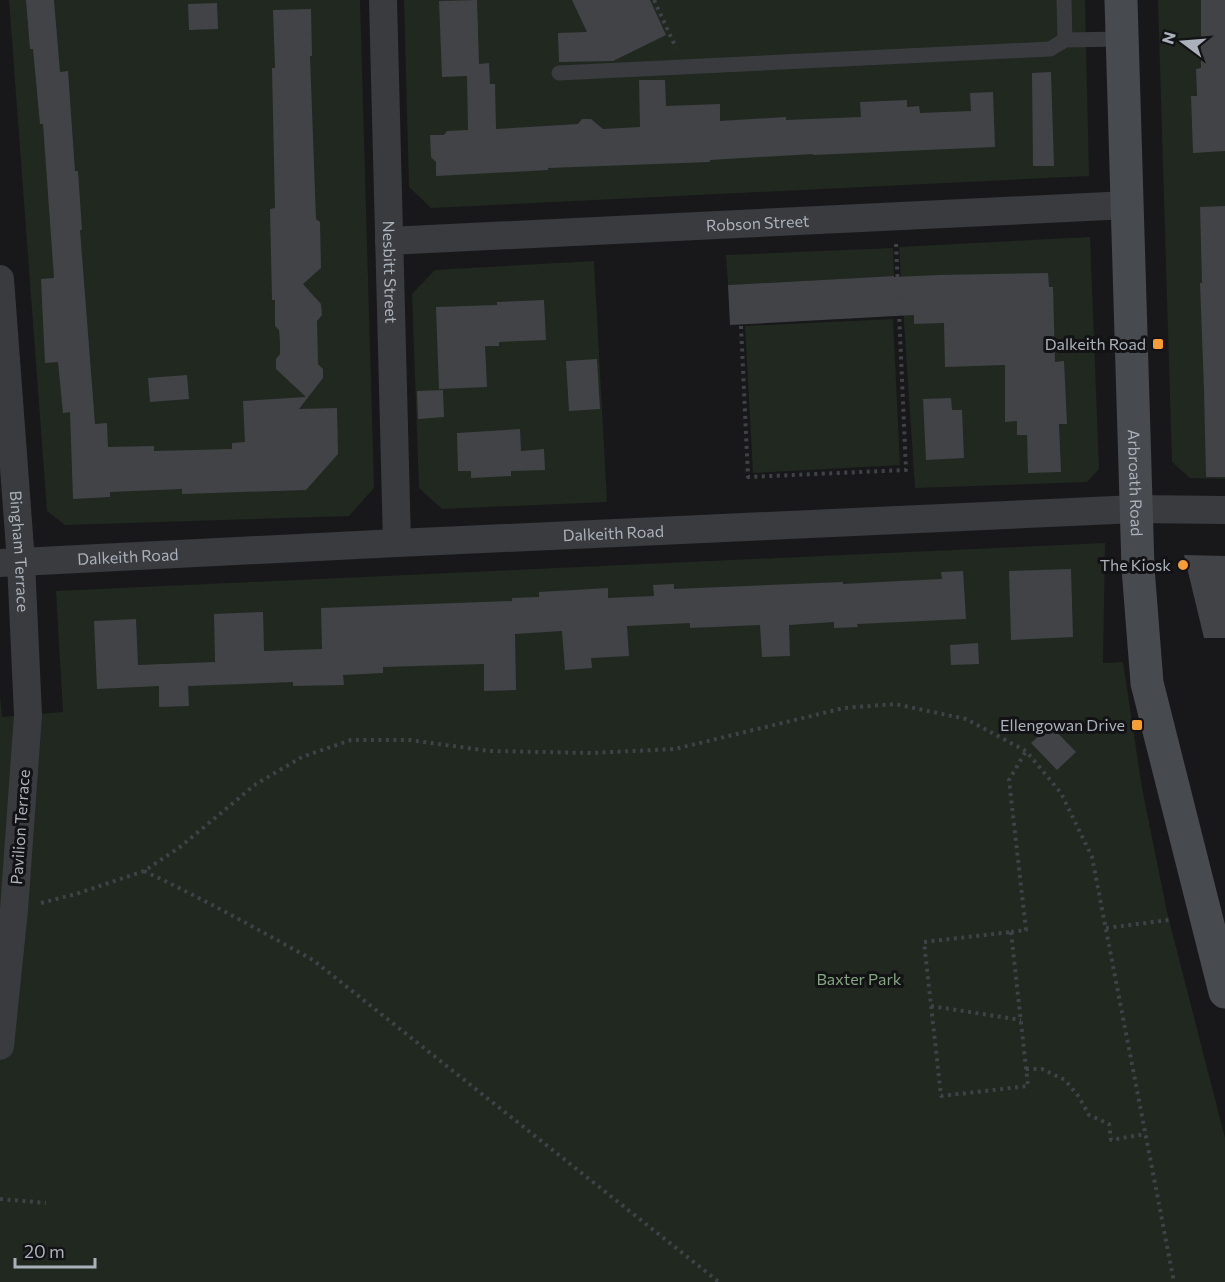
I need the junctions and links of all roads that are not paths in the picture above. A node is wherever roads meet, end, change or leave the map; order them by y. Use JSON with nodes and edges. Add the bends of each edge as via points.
{"nodes":[{"id":1,"x":383,"y":0,"type":"edge"},
{"id":2,"x":1064,"y":0,"type":"edge"},
{"id":3,"x":1121,"y":0,"type":"edge"},
{"id":4,"x":1123,"y":39,"type":"junction"},
{"id":5,"x":1065,"y":40,"type":"junction"},
{"id":6,"x":559,"y":73,"type":"dead end"},
{"id":7,"x":1128,"y":206,"type":"junction"},
{"id":8,"x":389,"y":241,"type":"junction"},
{"id":9,"x":0,"y":279,"type":"edge"},
{"id":10,"x":1136,"y":509,"type":"junction"},
{"id":11,"x":1225,"y":510,"type":"edge"},
{"id":12,"x":397,"y":543,"type":"junction"},
{"id":13,"x":11,"y":562,"type":"edge"},
{"id":14,"x":28,"y":715,"type":"joint"},
{"id":15,"x":1225,"y":992,"type":"edge"},
{"id":16,"x":0,"y":1046,"type":"edge"}],
"edges":[{"from":1,"to":8,"type":"street","name":"Nesbitt Street"},
{"from":2,"to":5,"type":"lane"},
{"from":3,"to":4,"type":"main road","name":"Arbroath Road"},
{"from":4,"to":5,"type":"lane"},
{"from":4,"to":7,"type":"main road","name":"Arbroath Road"},
{"from":5,"to":6,"type":"lane","via":[[1050,49]]},
{"from":7,"to":8,"type":"street","name":"Robson Street"},
{"from":7,"to":10,"type":"main road","name":"Arbroath Road"},
{"from":8,"to":12,"type":"street","name":"Nesbitt Street"},
{"from":9,"to":13,"type":"street","name":"Bingham Terrace"},
{"from":10,"to":11,"type":"street","name":"Dalkeith Road"},
{"from":10,"to":12,"type":"street","name":"Dalkeith Road"},
{"from":10,"to":15,"type":"main road","name":"Arbroath Road","via":[[1147,682]]},
{"from":12,"to":13,"type":"street","name":"Dalkeith Road"},
{"from":13,"to":14,"type":"street","name":"Bingham Terrace"},
{"from":14,"to":16,"type":"street","name":"Pavilion Terrace"}]}
